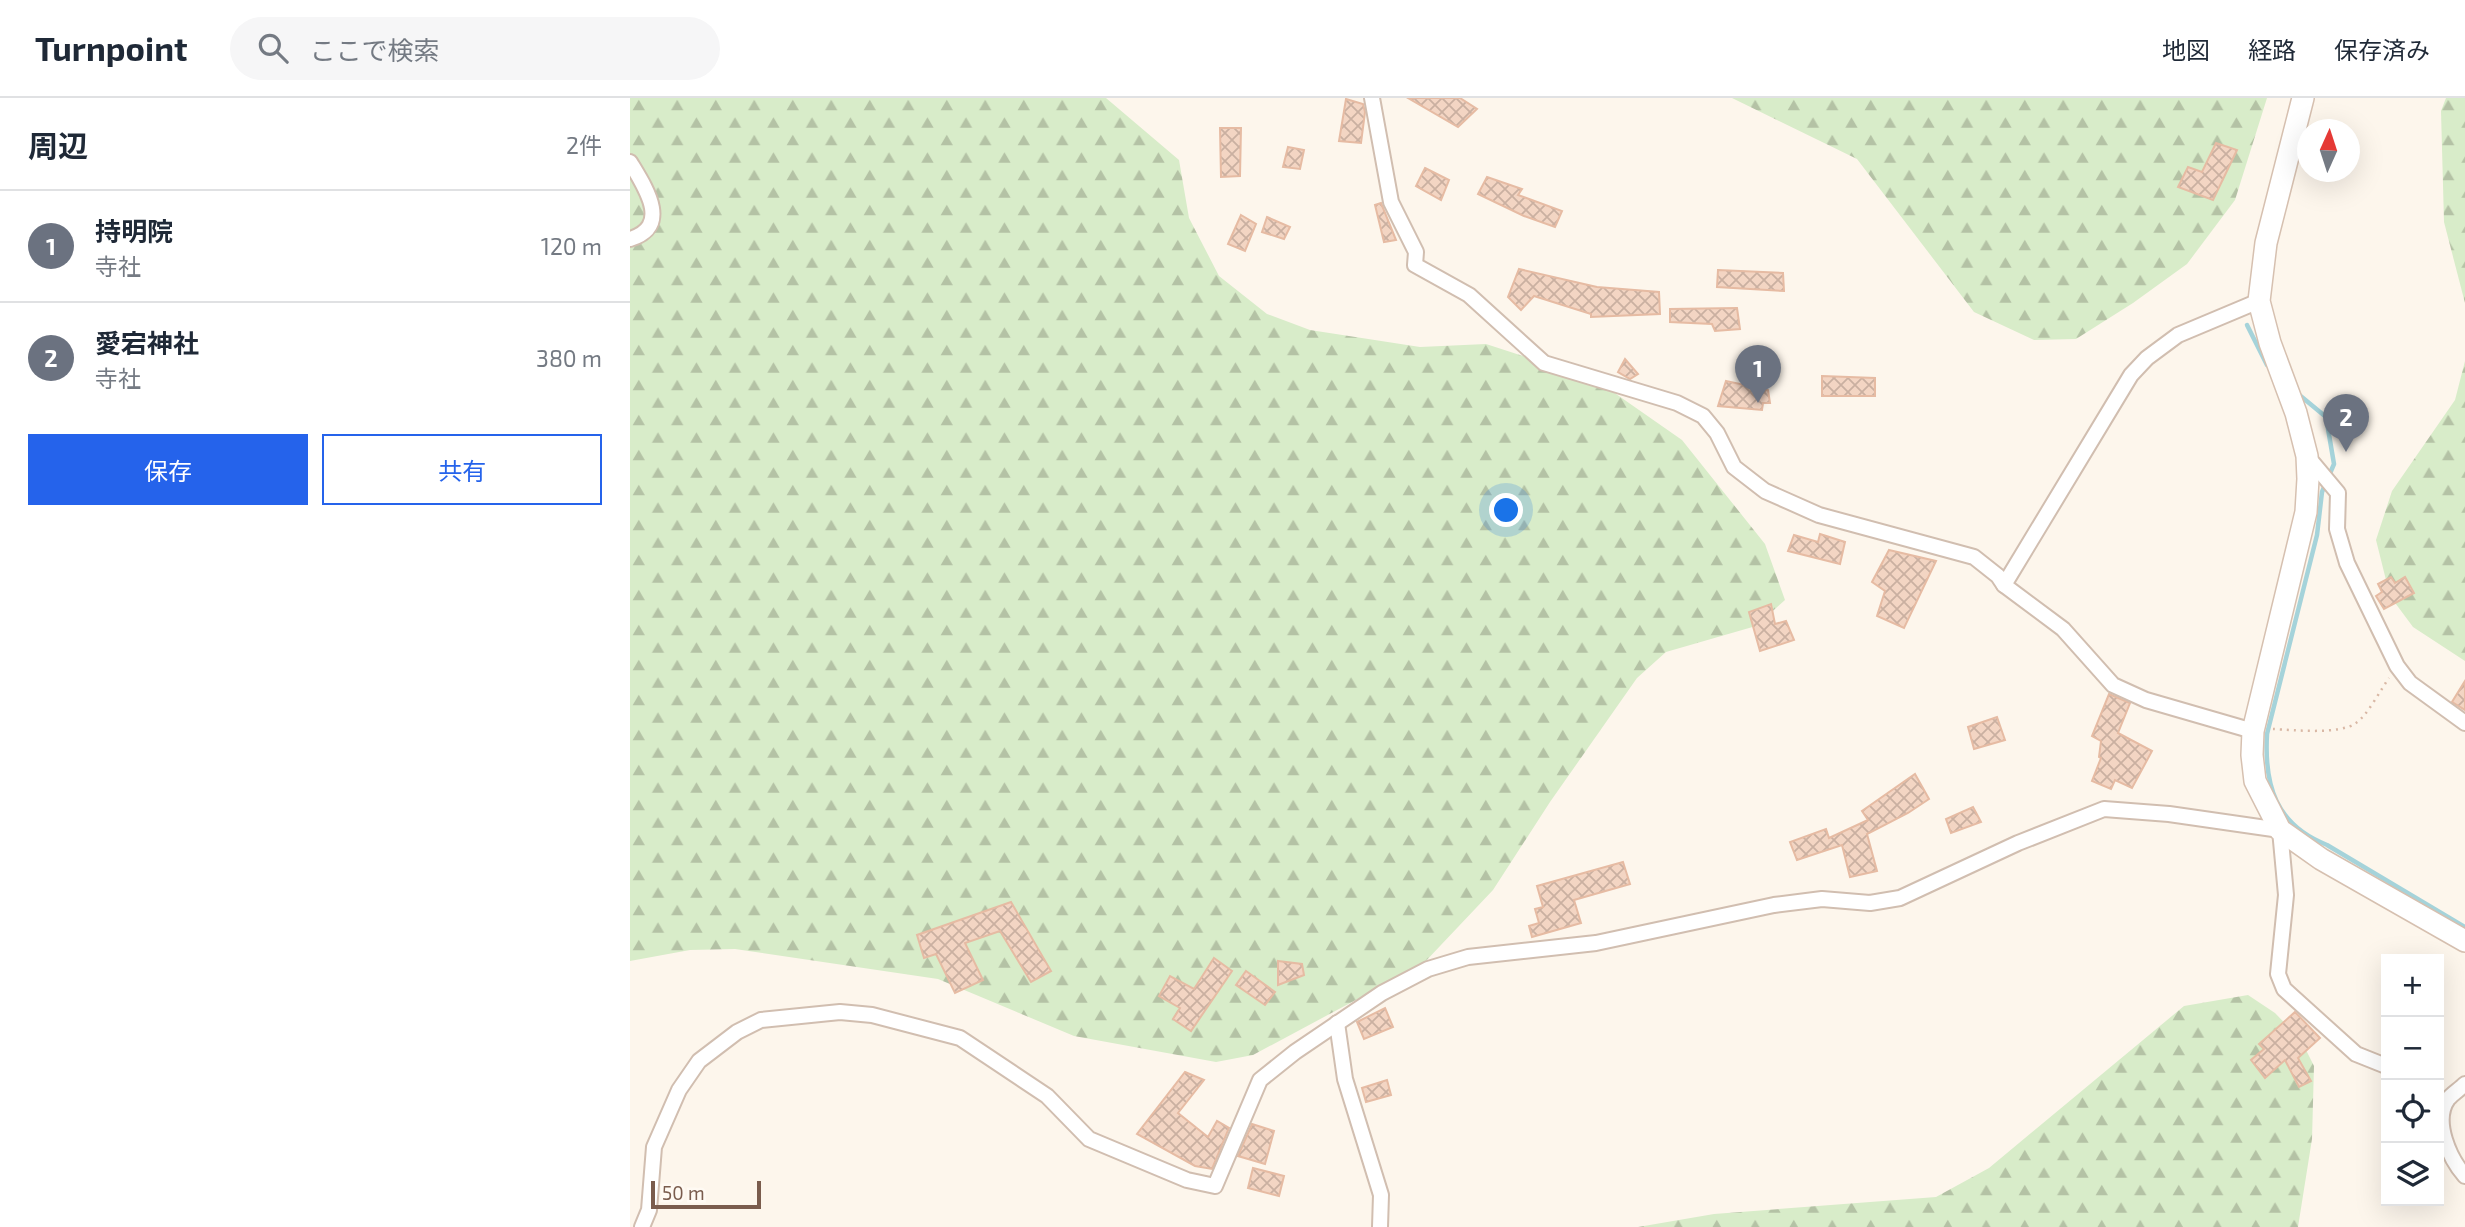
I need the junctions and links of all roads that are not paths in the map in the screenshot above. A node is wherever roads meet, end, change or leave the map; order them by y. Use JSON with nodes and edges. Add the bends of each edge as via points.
{"nodes":[{"id":1,"x":1372,"y":98,"type":"edge"},
{"id":2,"x":2303,"y":98,"type":"edge"},
{"id":3,"x":630,"y":162,"type":"edge"},
{"id":4,"x":630,"y":239,"type":"edge"},
{"id":5,"x":2259,"y":301,"type":"junction"},
{"id":6,"x":2307,"y":456,"type":"junction"},
{"id":7,"x":2004,"y":585,"type":"junction"},
{"id":8,"x":2465,"y":723,"type":"edge"},
{"id":9,"x":2262,"y":730,"type":"junction"},
{"id":10,"x":2280,"y":830,"type":"junction"},
{"id":11,"x":2465,"y":941,"type":"edge"},
{"id":12,"x":1337,"y":1023,"type":"junction"},
{"id":13,"x":2381,"y":1064,"type":"edge"},
{"id":14,"x":2465,"y":1084,"type":"edge"},
{"id":15,"x":2444,"y":1096,"type":"edge"},
{"id":16,"x":2444,"y":1124,"type":"edge"},
{"id":17,"x":2465,"y":1176,"type":"edge"},
{"id":18,"x":642,"y":1227,"type":"edge"},
{"id":19,"x":1380,"y":1227,"type":"edge"}],
"edges":[{"from":1,"to":7,"type":"street","via":[[1391,202],[1416,252],[1415,265],[1469,295],[1544,363],[1677,403],[1703,416],[1734,467],[1765,491],[1819,515],[1974,557]]},
{"from":2,"to":5,"type":"street","via":[[2266,243]]},
{"from":3,"to":4,"type":"street","via":[[653,206],[650,225],[641,236]]},
{"from":5,"to":6,"type":"street"},
{"from":5,"to":7,"type":"street","via":[[2178,335],[2131,375]]},
{"from":6,"to":8,"type":"street","via":[[2338,492],[2337,529],[2347,563],[2397,666],[2410,684]]},
{"from":6,"to":9,"type":"street","via":[[2306,512]]},
{"from":7,"to":9,"type":"street","via":[[2063,629],[2113,685],[2146,701]]},
{"from":9,"to":10,"type":"street","via":[[2252,755],[2255,781]]},
{"from":10,"to":11,"type":"street","via":[[2321,859]]},
{"from":10,"to":12,"type":"street","via":[[2104,809],[1899,898],[1774,905],[1596,943],[1468,957],[1428,969]]},
{"from":10,"to":13,"type":"street","via":[[2286,895],[2278,974],[2284,989],[2356,1054]]},
{"from":12,"to":18,"type":"street","via":[[1260,1080],[1215,1186],[1187,1180],[1089,1139],[1048,1096],[960,1038],[872,1015],[840,1012],[761,1020],[737,1032],[688,1073],[654,1147],[649,1210]]},
{"from":12,"to":19,"type":"street","via":[[1345,1079],[1381,1195]]},
{"from":14,"to":15,"type":"street"},
{"from":16,"to":17,"type":"street","via":[[2446,1147]]}]}
